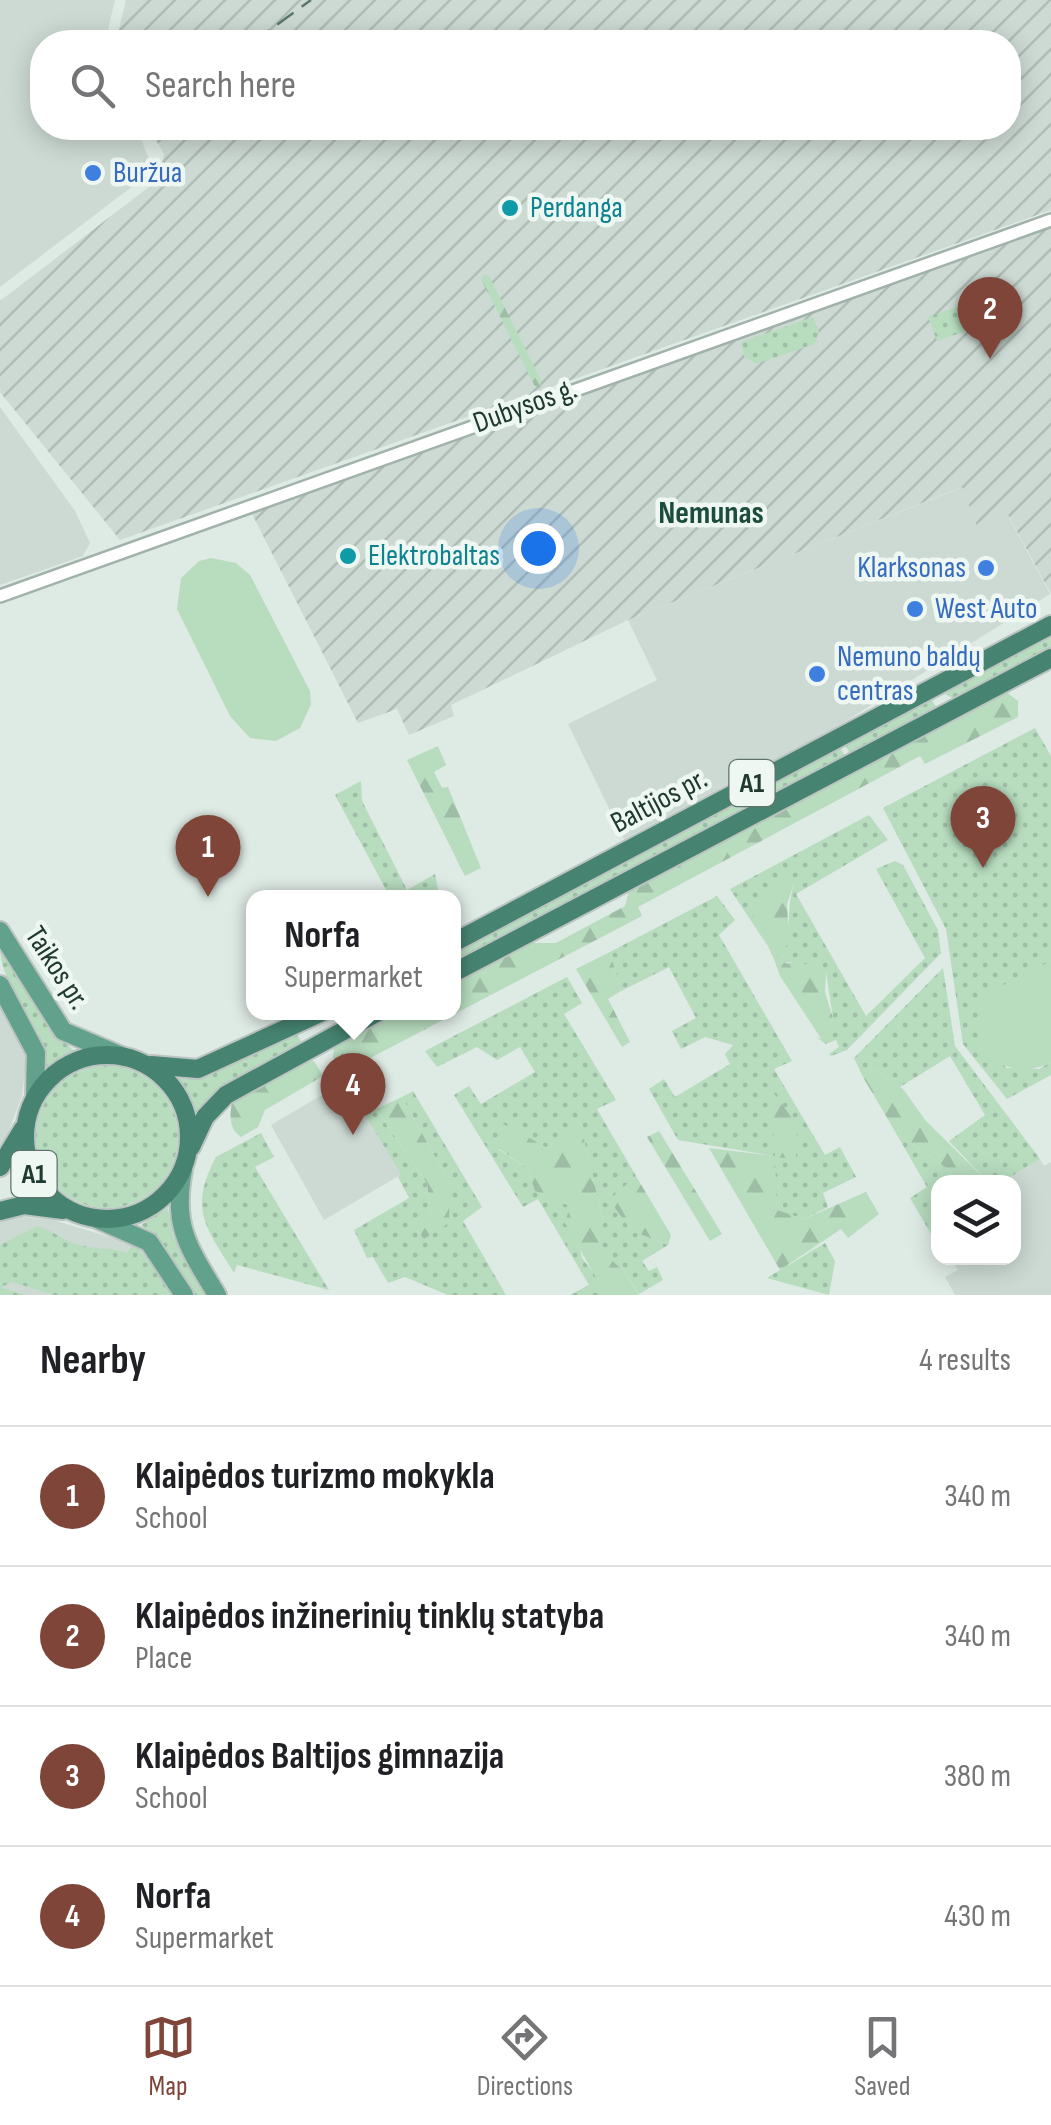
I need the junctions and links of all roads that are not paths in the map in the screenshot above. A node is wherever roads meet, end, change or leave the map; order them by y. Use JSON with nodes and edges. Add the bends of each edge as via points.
{"nodes":[{"id":1,"x":1051,"y":220,"type":"edge"},
{"id":2,"x":0,"y":596,"type":"edge"},
{"id":3,"x":1051,"y":625,"type":"edge"},
{"id":4,"x":1051,"y":658,"type":"edge"},
{"id":5,"x":942,"y":683,"type":"junction"},
{"id":6,"x":957,"y":707,"type":"junction"},
{"id":7,"x":0,"y":932,"type":"edge"},
{"id":8,"x":461,"y":938,"type":"edge"},
{"id":9,"x":461,"y":969,"type":"edge"},
{"id":10,"x":0,"y":985,"type":"edge"},
{"id":11,"x":305,"y":1020,"type":"edge"},
{"id":12,"x":363,"y":1020,"type":"edge"},
{"id":13,"x":124,"y":1056,"type":"junction"},
{"id":14,"x":142,"y":1063,"type":"junction"},
{"id":15,"x":35,"y":1097,"type":"junction"},
{"id":16,"x":27,"y":1120,"type":"junction"},
{"id":17,"x":186,"y":1162,"type":"junction"},
{"id":18,"x":0,"y":1168,"type":"edge"},
{"id":19,"x":0,"y":1210,"type":"edge"},
{"id":20,"x":72,"y":1212,"type":"junction"},
{"id":21,"x":97,"y":1219,"type":"junction"},
{"id":22,"x":184,"y":1295,"type":"edge"},
{"id":23,"x":217,"y":1295,"type":"edge"}],
"edges":[{"from":1,"to":2,"type":"street","name":"Dubysos g."},
{"from":3,"to":5,"type":"highway","name":"Baltijos pr.","number":"A1"},
{"from":4,"to":6,"type":"highway","name":"Baltijos pr.","number":"A1"},
{"from":5,"to":6,"type":"highway","via":[[937,699]]},
{"from":5,"to":8,"type":"highway","name":"Baltijos pr.","number":"A1"},
{"from":6,"to":9,"type":"highway","name":"Baltijos pr.","number":"A1"},
{"from":7,"to":13,"type":"main road","name":"Taikos pr.","number":"A1","via":[[63,1031]]},
{"from":10,"to":15,"type":"main road","name":"Taikos pr.","number":"A1","via":[[36,1053]]},
{"from":11,"to":14,"type":"highway","number":"A1","via":[[198,1069]]},
{"from":12,"to":17,"type":"highway","number":"A1","via":[[226,1095],[205,1117]]},
{"from":13,"to":14,"type":"highway","number":"A1"},
{"from":13,"to":15,"type":"highway","number":"A1","via":[[73,1063]]},
{"from":14,"to":17,"type":"highway","number":"A1","via":[[160,1074],[182,1105]]},
{"from":15,"to":16,"type":"highway","number":"A1"},
{"from":16,"to":18,"type":"highway"},
{"from":16,"to":20,"type":"highway","number":"A1","via":[[26,1151],[37,1181]]},
{"from":17,"to":21,"type":"highway","number":"A1","via":[[153,1206],[120,1219]]},
{"from":17,"to":23,"type":"main road","via":[[177,1216]]},
{"from":19,"to":20,"type":"highway","via":[[24,1205]]},
{"from":20,"to":21,"type":"highway","number":"A1"},
{"from":21,"to":22,"type":"main road","via":[[148,1242]]}]}
